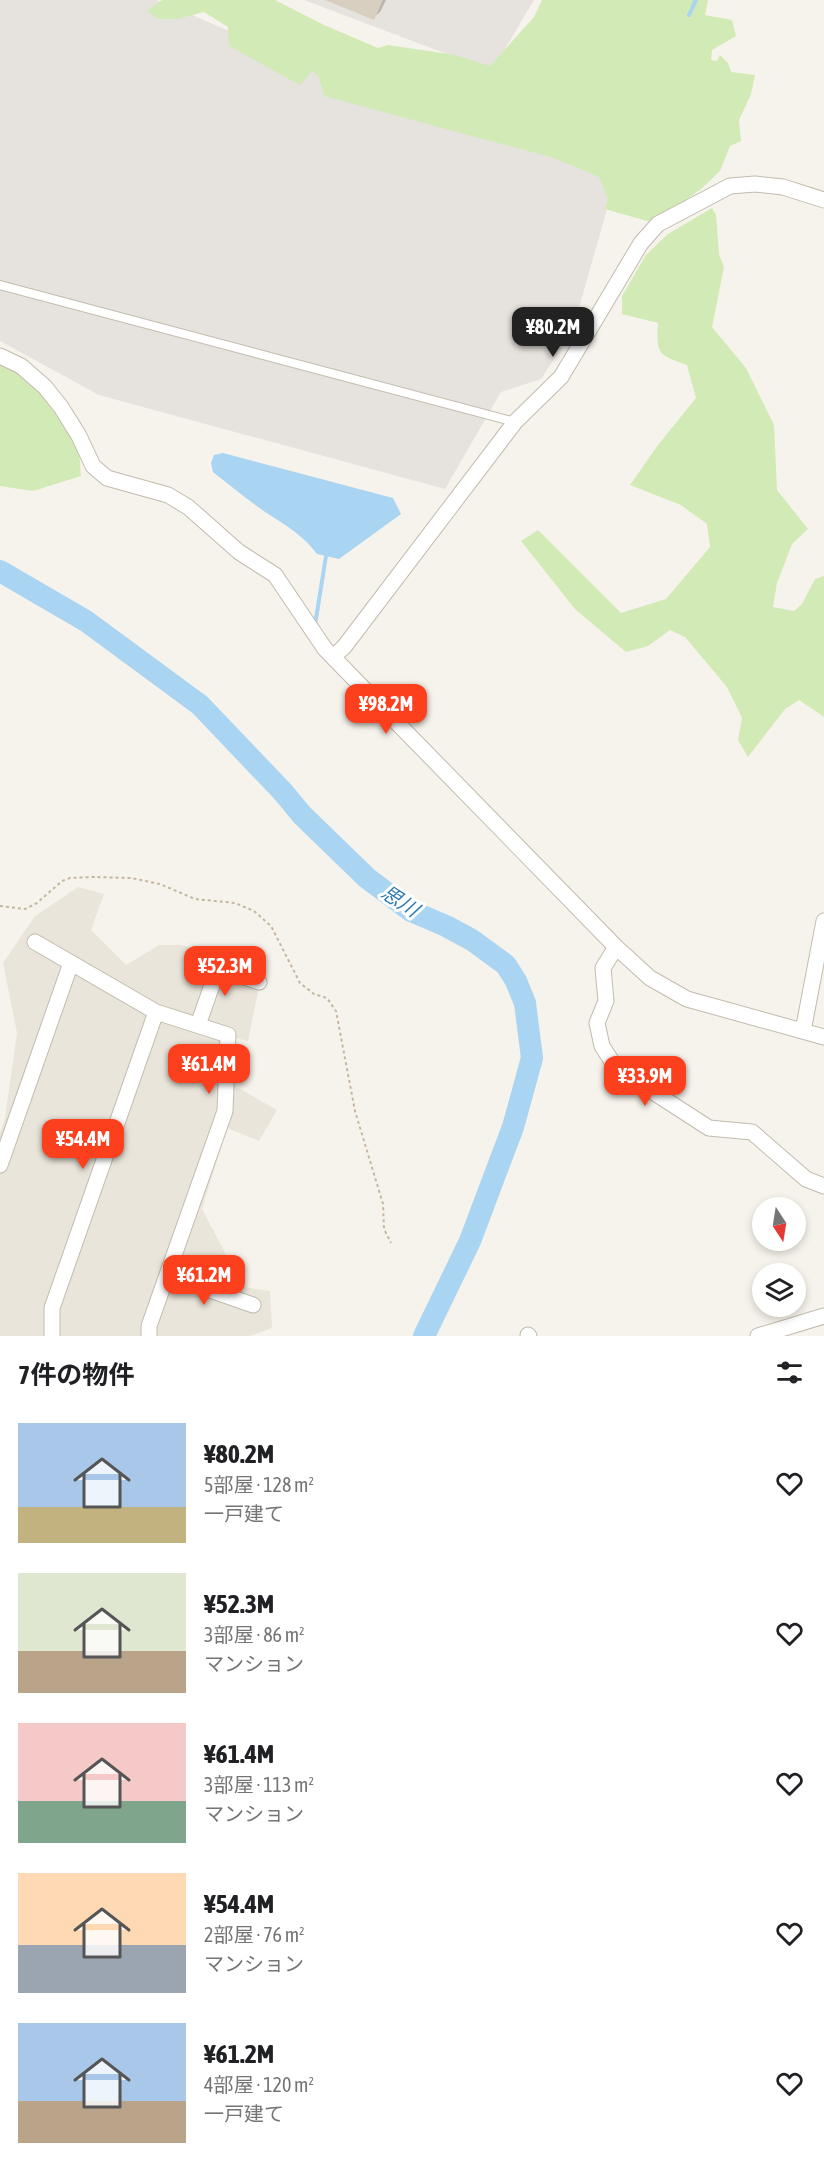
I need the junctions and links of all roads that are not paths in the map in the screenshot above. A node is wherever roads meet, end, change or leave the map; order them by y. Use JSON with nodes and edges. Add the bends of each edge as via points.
{"nodes":[{"id":1,"x":824,"y":200,"type":"edge"},
{"id":2,"x":0,"y":285,"type":"edge"},
{"id":3,"x":0,"y":356,"type":"edge"},
{"id":4,"x":515,"y":422,"type":"junction"},
{"id":5,"x":333,"y":657,"type":"junction"},
{"id":6,"x":824,"y":921,"type":"edge"},
{"id":7,"x":35,"y":942,"type":"dead end"},
{"id":8,"x":616,"y":947,"type":"junction"},
{"id":9,"x":71,"y":963,"type":"junction"},
{"id":10,"x":259,"y":982,"type":"dead end"},
{"id":11,"x":156,"y":1012,"type":"junction"},
{"id":12,"x":198,"y":1025,"type":"junction"},
{"id":13,"x":803,"y":1031,"type":"junction"},
{"id":14,"x":824,"y":1037,"type":"edge"},
{"id":15,"x":0,"y":1165,"type":"edge"},
{"id":16,"x":824,"y":1186,"type":"edge"},
{"id":17,"x":167,"y":1275,"type":"junction"},
{"id":18,"x":253,"y":1305,"type":"dead end"},
{"id":19,"x":824,"y":1316,"type":"edge"},
{"id":20,"x":52,"y":1336,"type":"edge"},
{"id":21,"x":149,"y":1336,"type":"edge"},
{"id":22,"x":758,"y":1336,"type":"edge"}],
"edges":[{"from":1,"to":4,"type":"street","via":[[783,187],[730,186],[658,224],[641,243],[561,377]]},
{"from":2,"to":4,"type":"lane"},
{"from":3,"to":5,"type":"street","via":[[21,366],[45,387],[79,436],[93,466],[107,478],[168,495],[188,507],[239,552],[275,574]]},
{"from":4,"to":5,"type":"street"},
{"from":5,"to":8,"type":"street"},
{"from":6,"to":13,"type":"street"},
{"from":7,"to":9,"type":"street"},
{"from":8,"to":13,"type":"street","via":[[650,978],[687,999]]},
{"from":8,"to":16,"type":"street","via":[[603,968],[606,1000],[597,1023],[602,1046],[616,1068],[709,1128],[752,1132],[806,1179]]},
{"from":9,"to":11,"type":"street"},
{"from":9,"to":15,"type":"street"},
{"from":10,"to":12,"type":"street","via":[[218,968]]},
{"from":11,"to":12,"type":"street"},
{"from":11,"to":20,"type":"street","via":[[52,1308]]},
{"from":12,"to":17,"type":"street","via":[[228,1035],[225,1112]]},
{"from":13,"to":14,"type":"street"},
{"from":17,"to":18,"type":"street"},
{"from":17,"to":21,"type":"street"},
{"from":19,"to":22,"type":"street"}]}
